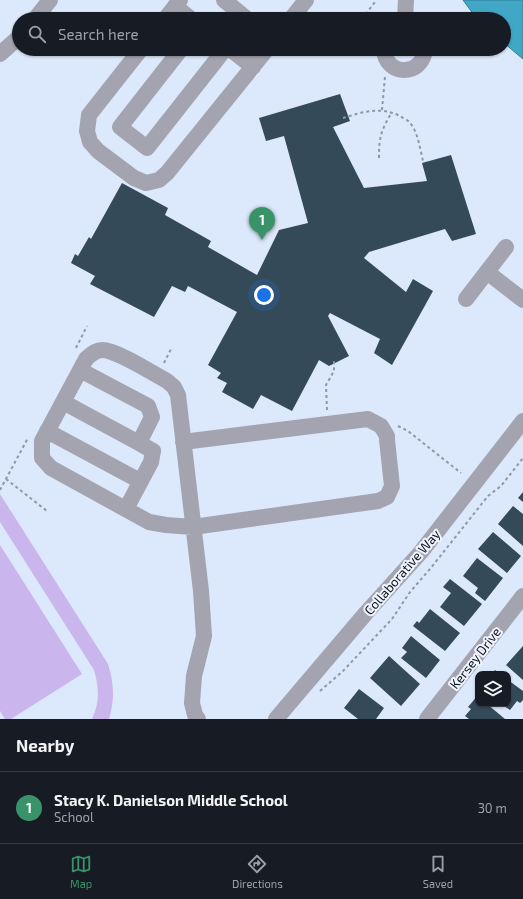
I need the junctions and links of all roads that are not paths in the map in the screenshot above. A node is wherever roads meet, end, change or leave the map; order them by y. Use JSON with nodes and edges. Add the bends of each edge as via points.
{"nodes":[{"id":1,"x":224,"y":0,"type":"edge"},
{"id":2,"x":306,"y":0,"type":"edge"},
{"id":3,"x":406,"y":0,"type":"edge"},
{"id":4,"x":177,"y":3,"type":"edge"},
{"id":5,"x":170,"y":12,"type":"edge"},
{"id":6,"x":185,"y":12,"type":"edge"},
{"id":7,"x":239,"y":12,"type":"edge"},
{"id":8,"x":297,"y":12,"type":"edge"},
{"id":9,"x":405,"y":12,"type":"edge"},
{"id":10,"x":12,"y":43,"type":"edge"},
{"id":11,"x":0,"y":54,"type":"edge"},
{"id":12,"x":135,"y":56,"type":"edge"},
{"id":13,"x":176,"y":56,"type":"edge"},
{"id":14,"x":219,"y":56,"type":"edge"},
{"id":15,"x":239,"y":56,"type":"edge"},
{"id":16,"x":262,"y":56,"type":"edge"},
{"id":17,"x":385,"y":56,"type":"edge"},
{"id":18,"x":423,"y":56,"type":"edge"},
{"id":19,"x":253,"y":67,"type":"junction"},
{"id":20,"x":506,"y":247,"type":"dead end"},
{"id":21,"x":487,"y":272,"type":"junction"},
{"id":22,"x":466,"y":299,"type":"dead end"},
{"id":23,"x":523,"y":300,"type":"edge"},
{"id":24,"x":80,"y":370,"type":"junction"},
{"id":25,"x":63,"y":402,"type":"junction"},
{"id":26,"x":523,"y":421,"type":"edge"},
{"id":27,"x":48,"y":431,"type":"junction"},
{"id":28,"x":183,"y":442,"type":"junction"},
{"id":29,"x":139,"y":443,"type":"junction"},
{"id":30,"x":140,"y":481,"type":"junction"},
{"id":31,"x":126,"y":509,"type":"junction"},
{"id":32,"x":193,"y":527,"type":"junction"},
{"id":33,"x":523,"y":596,"type":"edge"},
{"id":34,"x":198,"y":719,"type":"edge"},
{"id":35,"x":276,"y":719,"type":"edge"},
{"id":36,"x":427,"y":719,"type":"edge"}],
"edges":[{"from":1,"to":7,"type":"street"},
{"from":2,"to":8,"type":"street"},
{"from":3,"to":9,"type":"street"},
{"from":4,"to":5,"type":"street"},
{"from":4,"to":6,"type":"street"},
{"from":10,"to":11,"type":"street"},
{"from":12,"to":19,"type":"street","via":[[89,115],[87,131],[90,142],[98,151],[134,178],[146,183],[159,180],[167,173]]},
{"from":13,"to":14,"type":"street","via":[[120,127],[147,148]]},
{"from":15,"to":19,"type":"street"},
{"from":16,"to":19,"type":"street"},
{"from":17,"to":18,"type":"street","via":[[397,69],[406,70],[413,68]]},
{"from":20,"to":21,"type":"street"},
{"from":21,"to":22,"type":"street"},
{"from":21,"to":23,"type":"street"},
{"from":24,"to":25,"type":"street"},
{"from":24,"to":28,"type":"street","via":[[92,353],[101,350],[112,352],[167,381],[178,395]]},
{"from":24,"to":29,"type":"street","via":[[148,406],[152,417]]},
{"from":25,"to":27,"type":"street"},
{"from":25,"to":29,"type":"street"},
{"from":26,"to":35,"type":"street","name":"Collaborative Way","via":[[421,552]]},
{"from":27,"to":30,"type":"street"},
{"from":27,"to":31,"type":"street","via":[[42,441],[42,458],[51,468]]},
{"from":28,"to":32,"type":"street"},
{"from":28,"to":32,"type":"street","via":[[368,420],[381,426],[387,436],[392,486],[387,496],[378,501]]},
{"from":29,"to":30,"type":"street","via":[[153,451]]},
{"from":30,"to":31,"type":"street"},
{"from":31,"to":32,"type":"street","via":[[149,522]]},
{"from":32,"to":34,"type":"street","via":[[204,636],[194,676],[192,703]]},
{"from":33,"to":36,"type":"street","name":"Kersey Drive"}]}
